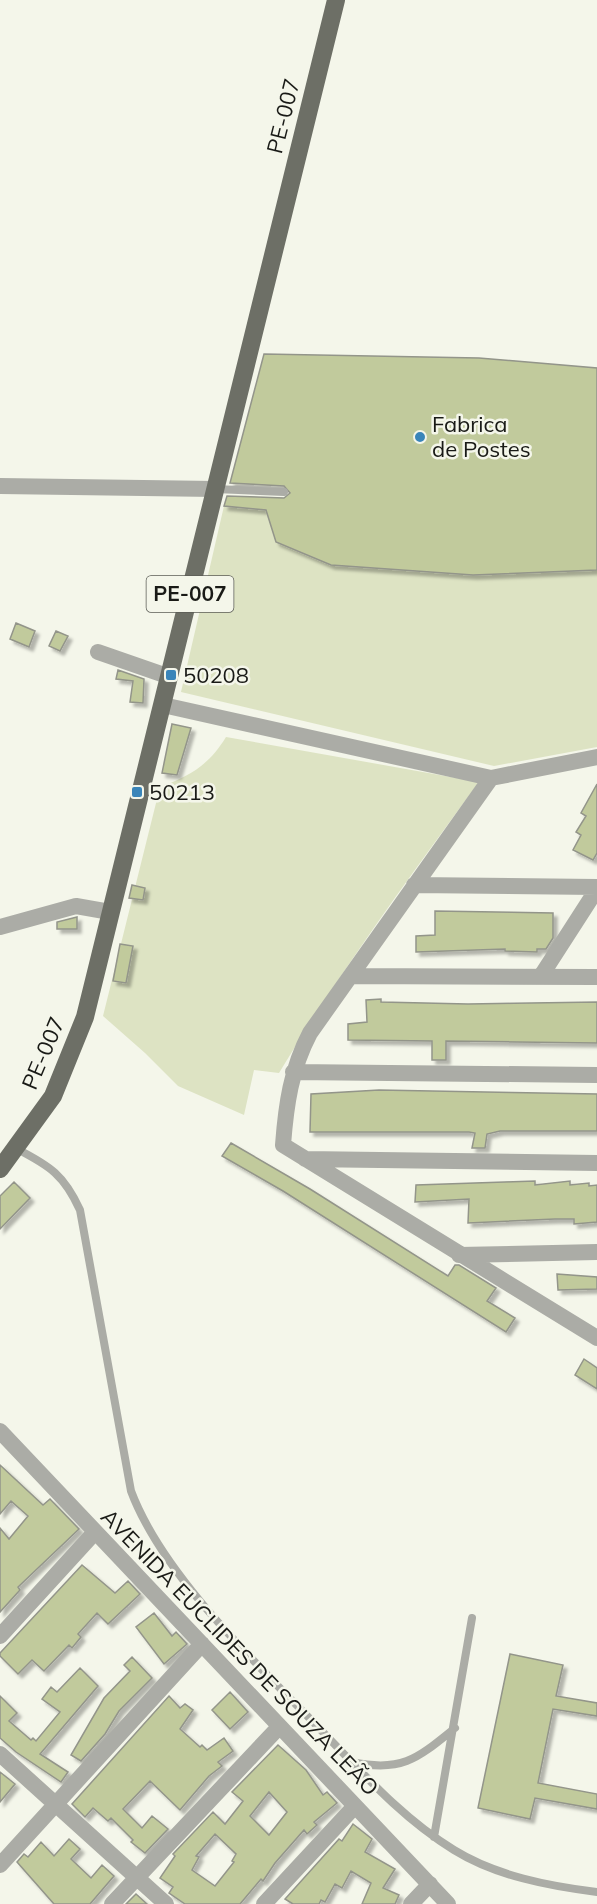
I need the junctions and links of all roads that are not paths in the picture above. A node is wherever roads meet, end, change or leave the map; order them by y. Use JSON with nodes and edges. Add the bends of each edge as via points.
{"nodes":[{"id":1,"x":336,"y":0,"type":"edge"},
{"id":2,"x":0,"y":486,"type":"edge"},
{"id":3,"x":214,"y":489,"type":"junction"},
{"id":4,"x":284,"y":492,"type":"dead end"},
{"id":5,"x":98,"y":652,"type":"dead end"},
{"id":6,"x":170,"y":677,"type":"junction"},
{"id":7,"x":163,"y":705,"type":"junction"},
{"id":8,"x":597,"y":757,"type":"edge"},
{"id":9,"x":491,"y":778,"type":"junction"},
{"id":10,"x":414,"y":885,"type":"junction"},
{"id":11,"x":597,"y":888,"type":"edge"},
{"id":12,"x":110,"y":912,"type":"junction"},
{"id":13,"x":0,"y":927,"type":"edge"},
{"id":14,"x":352,"y":976,"type":"junction"},
{"id":15,"x":541,"y":976,"type":"junction"},
{"id":16,"x":597,"y":977,"type":"edge"},
{"id":17,"x":293,"y":1072,"type":"junction"},
{"id":18,"x":597,"y":1075,"type":"edge"},
{"id":19,"x":17,"y":1149,"type":"junction"},
{"id":20,"x":304,"y":1160,"type":"junction"},
{"id":21,"x":597,"y":1163,"type":"edge"},
{"id":22,"x":0,"y":1169,"type":"edge"},
{"id":23,"x":597,"y":1252,"type":"edge"},
{"id":24,"x":458,"y":1255,"type":"junction"},
{"id":25,"x":597,"y":1338,"type":"edge"},
{"id":26,"x":0,"y":1431,"type":"edge"},
{"id":27,"x":95,"y":1532,"type":"junction"},
{"id":28,"x":472,"y":1618,"type":"dead end"},
{"id":29,"x":0,"y":1636,"type":"edge"},
{"id":30,"x":202,"y":1644,"type":"junction"},
{"id":31,"x":279,"y":1727,"type":"junction"},
{"id":32,"x":455,"y":1728,"type":"junction"},
{"id":33,"x":0,"y":1754,"type":"edge"},
{"id":34,"x":352,"y":1762,"type":"junction"},
{"id":35,"x":56,"y":1804,"type":"junction"},
{"id":36,"x":355,"y":1806,"type":"junction"},
{"id":37,"x":434,"y":1837,"type":"junction"},
{"id":38,"x":0,"y":1865,"type":"edge"},
{"id":39,"x":137,"y":1878,"type":"junction"},
{"id":40,"x":430,"y":1884,"type":"junction"},
{"id":41,"x":597,"y":1892,"type":"edge"},
{"id":42,"x":112,"y":1904,"type":"edge"},
{"id":43,"x":166,"y":1904,"type":"edge"},
{"id":44,"x":264,"y":1904,"type":"edge"},
{"id":45,"x":411,"y":1904,"type":"edge"},
{"id":46,"x":448,"y":1904,"type":"edge"}],
"edges":[{"from":1,"to":3,"type":"main road","name":"PE-007","number":"PE-007"},
{"from":2,"to":3,"type":"street"},
{"from":3,"to":4,"type":"lane"},
{"from":3,"to":6,"type":"main road","name":"PE-007","number":"PE-007"},
{"from":5,"to":6,"type":"street"},
{"from":6,"to":7,"type":"main road","name":"PE-007","number":"PE-007"},
{"from":7,"to":9,"type":"street"},
{"from":7,"to":12,"type":"main road","name":"PE-007","number":"PE-007"},
{"from":8,"to":9,"type":"street"},
{"from":9,"to":10,"type":"street"},
{"from":10,"to":11,"type":"street"},
{"from":10,"to":14,"type":"street"},
{"from":11,"to":15,"type":"street"},
{"from":12,"to":13,"type":"street","via":[[76,906]]},
{"from":12,"to":19,"type":"main road","name":"PE-007","number":"PE-007","via":[[85,1017],[68,1062],[53,1096]]},
{"from":14,"to":15,"type":"street"},
{"from":14,"to":17,"type":"street","via":[[310,1033]]},
{"from":15,"to":16,"type":"street"},
{"from":17,"to":18,"type":"street"},
{"from":17,"to":20,"type":"street","via":[[283,1145]]},
{"from":19,"to":22,"type":"main road","name":"PE-007","number":"PE-007"},
{"from":19,"to":34,"type":"lane","via":[[49,1166],[63,1179],[80,1210],[123,1457],[141,1518],[178,1572],[251,1658]]},
{"from":20,"to":21,"type":"street"},
{"from":20,"to":24,"type":"street"},
{"from":23,"to":24,"type":"street"},
{"from":24,"to":25,"type":"street"},
{"from":26,"to":27,"type":"street","name":"AVENIDA EUCLIDES DE SOUZA LEÃO"},
{"from":27,"to":29,"type":"street"},
{"from":27,"to":30,"type":"street","name":"AVENIDA EUCLIDES DE SOUZA LEÃO"},
{"from":28,"to":32,"type":"lane"},
{"from":30,"to":31,"type":"street","name":"AVENIDA EUCLIDES DE SOUZA LEÃO"},
{"from":30,"to":35,"type":"street"},
{"from":31,"to":36,"type":"street","name":"AVENIDA EUCLIDES DE SOUZA LEÃO"},
{"from":31,"to":39,"type":"street"},
{"from":32,"to":34,"type":"lane","via":[[416,1757],[399,1764],[377,1768]]},
{"from":32,"to":37,"type":"lane"},
{"from":33,"to":35,"type":"street"},
{"from":34,"to":37,"type":"lane","via":[[402,1814]]},
{"from":35,"to":38,"type":"street"},
{"from":35,"to":39,"type":"street"},
{"from":36,"to":40,"type":"street","name":"AVENIDA EUCLIDES DE SOUZA LEÃO"},
{"from":36,"to":44,"type":"street"},
{"from":37,"to":41,"type":"lane","via":[[462,1855],[509,1873],[551,1887]]},
{"from":39,"to":42,"type":"street"},
{"from":39,"to":43,"type":"street"},
{"from":40,"to":45,"type":"street"},
{"from":40,"to":46,"type":"street","name":"AVENIDA EUCLIDES DE SOUZA LEÃO"}]}
